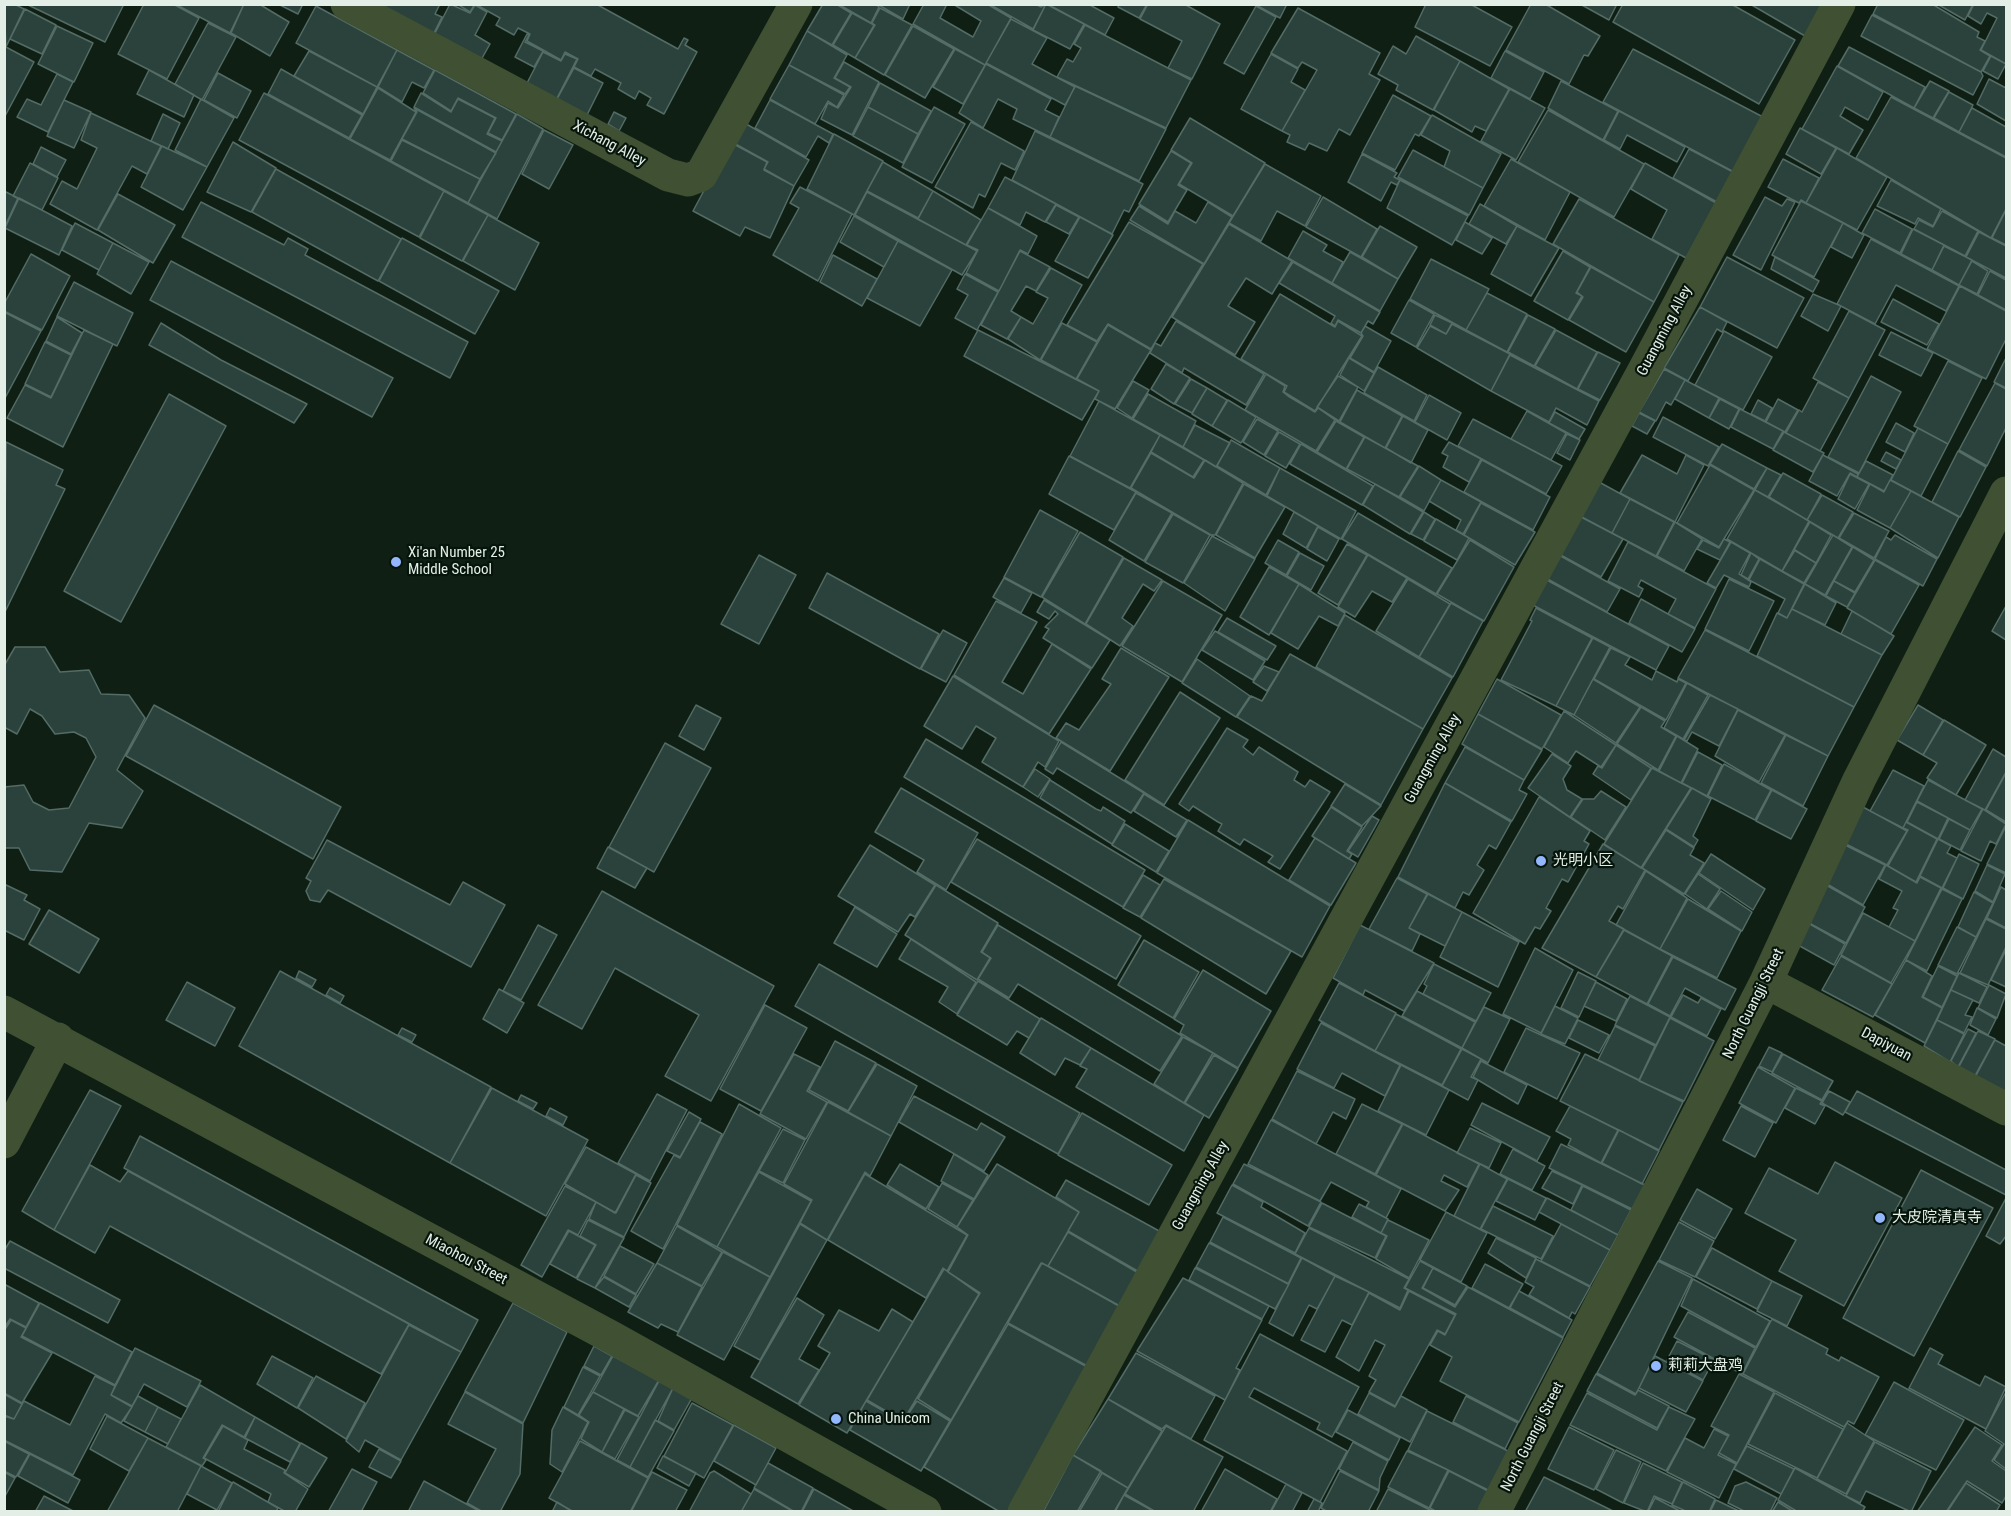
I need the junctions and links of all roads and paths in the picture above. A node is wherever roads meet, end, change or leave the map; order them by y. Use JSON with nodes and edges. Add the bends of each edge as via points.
{"nodes":[{"id":1,"x":347,"y":4,"type":"edge"},
{"id":2,"x":796,"y":4,"type":"edge"},
{"id":3,"x":1839,"y":4,"type":"edge"},
{"id":4,"x":2007,"y":493,"type":"edge"},
{"id":5,"x":1766,"y":982,"type":"junction"},
{"id":6,"x":4,"y":1012,"type":"edge"},
{"id":7,"x":58,"y":1039,"type":"junction"},
{"id":8,"x":2007,"y":1109,"type":"edge"},
{"id":9,"x":4,"y":1142,"type":"edge"},
{"id":10,"x":925,"y":1512,"type":"edge"},
{"id":11,"x":1024,"y":1512,"type":"edge"},
{"id":12,"x":1494,"y":1512,"type":"edge"}],
"edges":[{"from":1,"to":2,"type":"street","name":"Xichang Alley","via":[[668,175],[688,180],[701,175]]},
{"from":3,"to":11,"type":"street","name":"Guangming Alley"},
{"from":4,"to":5,"type":"street","name":"North Guangji Street","via":[[1859,780]]},
{"from":5,"to":8,"type":"street","name":"Dapiyuan"},
{"from":5,"to":12,"type":"street","name":"North Guangji Street"},
{"from":6,"to":7,"type":"street","name":"Miaohou Street"},
{"from":7,"to":9,"type":"street"},
{"from":7,"to":10,"type":"street","name":"Miaohou Street","via":[[613,1338]]}]}
